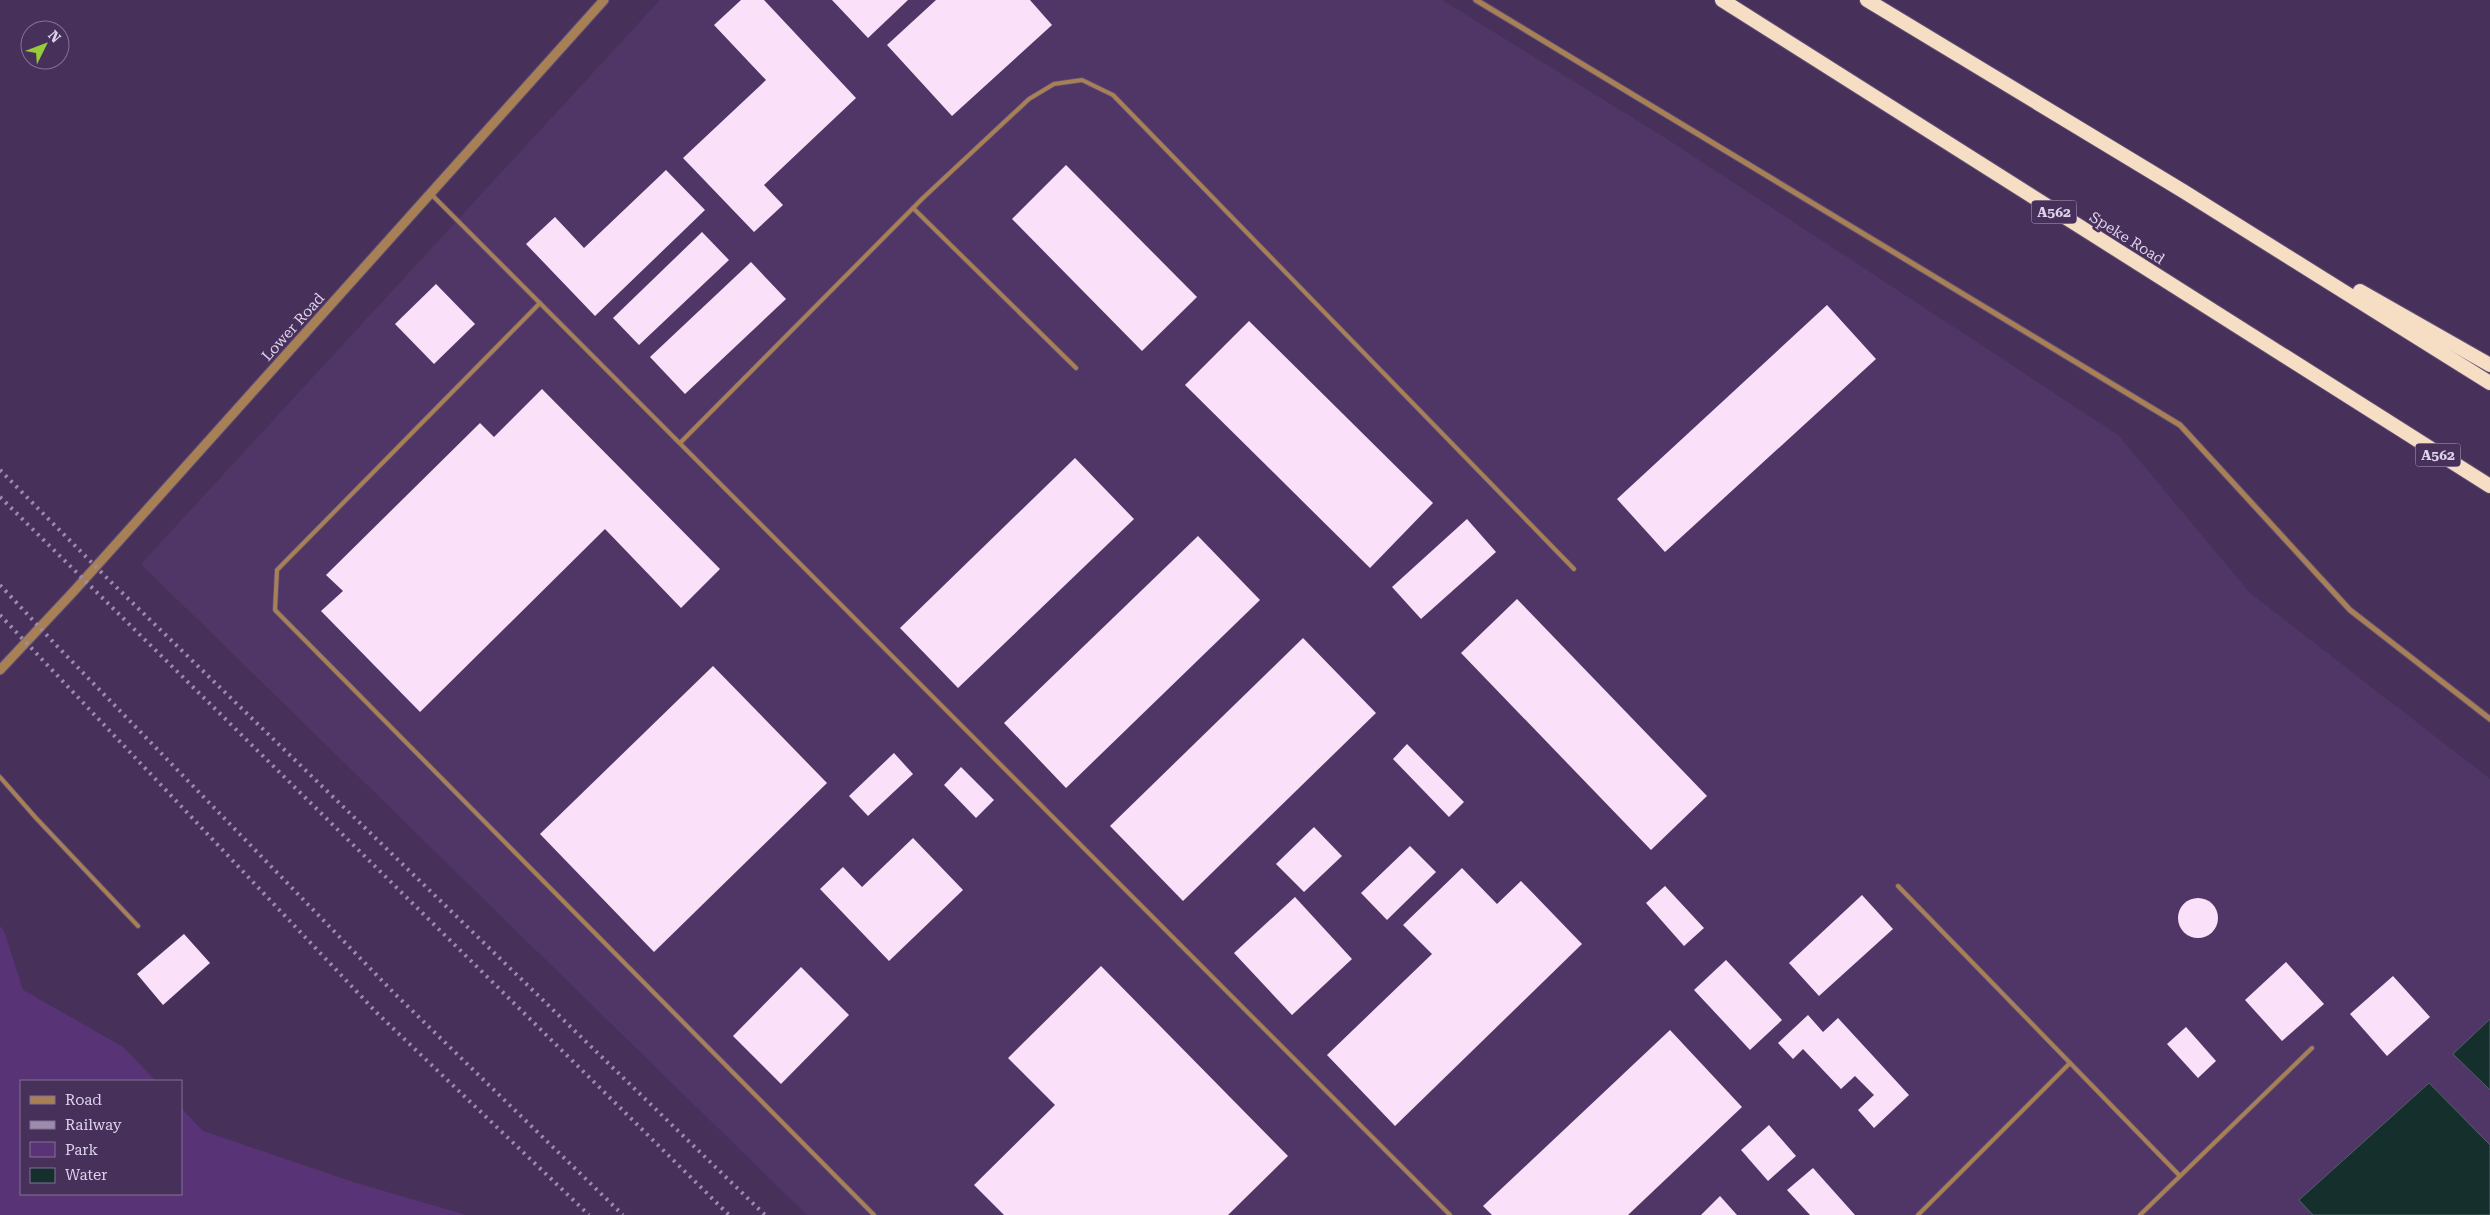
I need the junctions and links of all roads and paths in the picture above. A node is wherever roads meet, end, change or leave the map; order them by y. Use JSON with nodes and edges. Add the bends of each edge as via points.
{"nodes":[{"id":1,"x":604,"y":0,"type":"edge"},
{"id":2,"x":1476,"y":0,"type":"edge"},
{"id":3,"x":1722,"y":0,"type":"edge"},
{"id":4,"x":1867,"y":0,"type":"edge"},
{"id":5,"x":2183,"y":191,"type":"junction"},
{"id":6,"x":431,"y":194,"type":"junction"},
{"id":7,"x":912,"y":208,"type":"junction"},
{"id":8,"x":540,"y":304,"type":"junction"},
{"id":9,"x":2490,"y":365,"type":"edge"},
{"id":10,"x":1076,"y":368,"type":"dead end"},
{"id":11,"x":2490,"y":383,"type":"edge"},
{"id":12,"x":2387,"y":423,"type":"junction"},
{"id":13,"x":680,"y":443,"type":"junction"},
{"id":14,"x":2490,"y":486,"type":"edge"},
{"id":15,"x":2490,"y":497,"type":"edge"},
{"id":16,"x":1574,"y":569,"type":"dead end"},
{"id":17,"x":0,"y":670,"type":"edge"},
{"id":18,"x":2490,"y":719,"type":"edge"},
{"id":19,"x":0,"y":777,"type":"edge"},
{"id":20,"x":1898,"y":886,"type":"dead end"},
{"id":21,"x":138,"y":926,"type":"dead end"},
{"id":22,"x":2312,"y":1048,"type":"dead end"},
{"id":23,"x":2070,"y":1063,"type":"junction"},
{"id":24,"x":2180,"y":1176,"type":"junction"},
{"id":25,"x":874,"y":1215,"type":"edge"},
{"id":26,"x":1450,"y":1215,"type":"edge"},
{"id":27,"x":1918,"y":1215,"type":"edge"},
{"id":28,"x":2140,"y":1215,"type":"edge"}],
"edges":[{"from":1,"to":6,"type":"street","name":"Lower Road"},
{"from":2,"to":18,"type":"street","via":[[2180,425],[2350,610]]},
{"from":3,"to":12,"type":"highway","name":"Speke Road","number":"A562"},
{"from":4,"to":5,"type":"highway"},
{"from":5,"to":9,"type":"highway"},
{"from":5,"to":11,"type":"highway"},
{"from":6,"to":8,"type":"lane"},
{"from":6,"to":17,"type":"street","name":"Lower Road"},
{"from":7,"to":10,"type":"lane"},
{"from":7,"to":13,"type":"lane"},
{"from":7,"to":16,"type":"lane","via":[[1029,99],[1054,84],[1082,80],[1113,95]]},
{"from":8,"to":13,"type":"lane"},
{"from":8,"to":25,"type":"lane","via":[[277,570],[275,610]]},
{"from":12,"to":14,"type":"highway","name":"Speke Road","number":"A562"},
{"from":12,"to":15,"type":"highway"},
{"from":13,"to":26,"type":"lane"},
{"from":19,"to":21,"type":"lane"},
{"from":20,"to":23,"type":"lane"},
{"from":22,"to":24,"type":"lane"},
{"from":23,"to":24,"type":"lane"},
{"from":23,"to":27,"type":"lane"},
{"from":24,"to":28,"type":"lane"}]}
